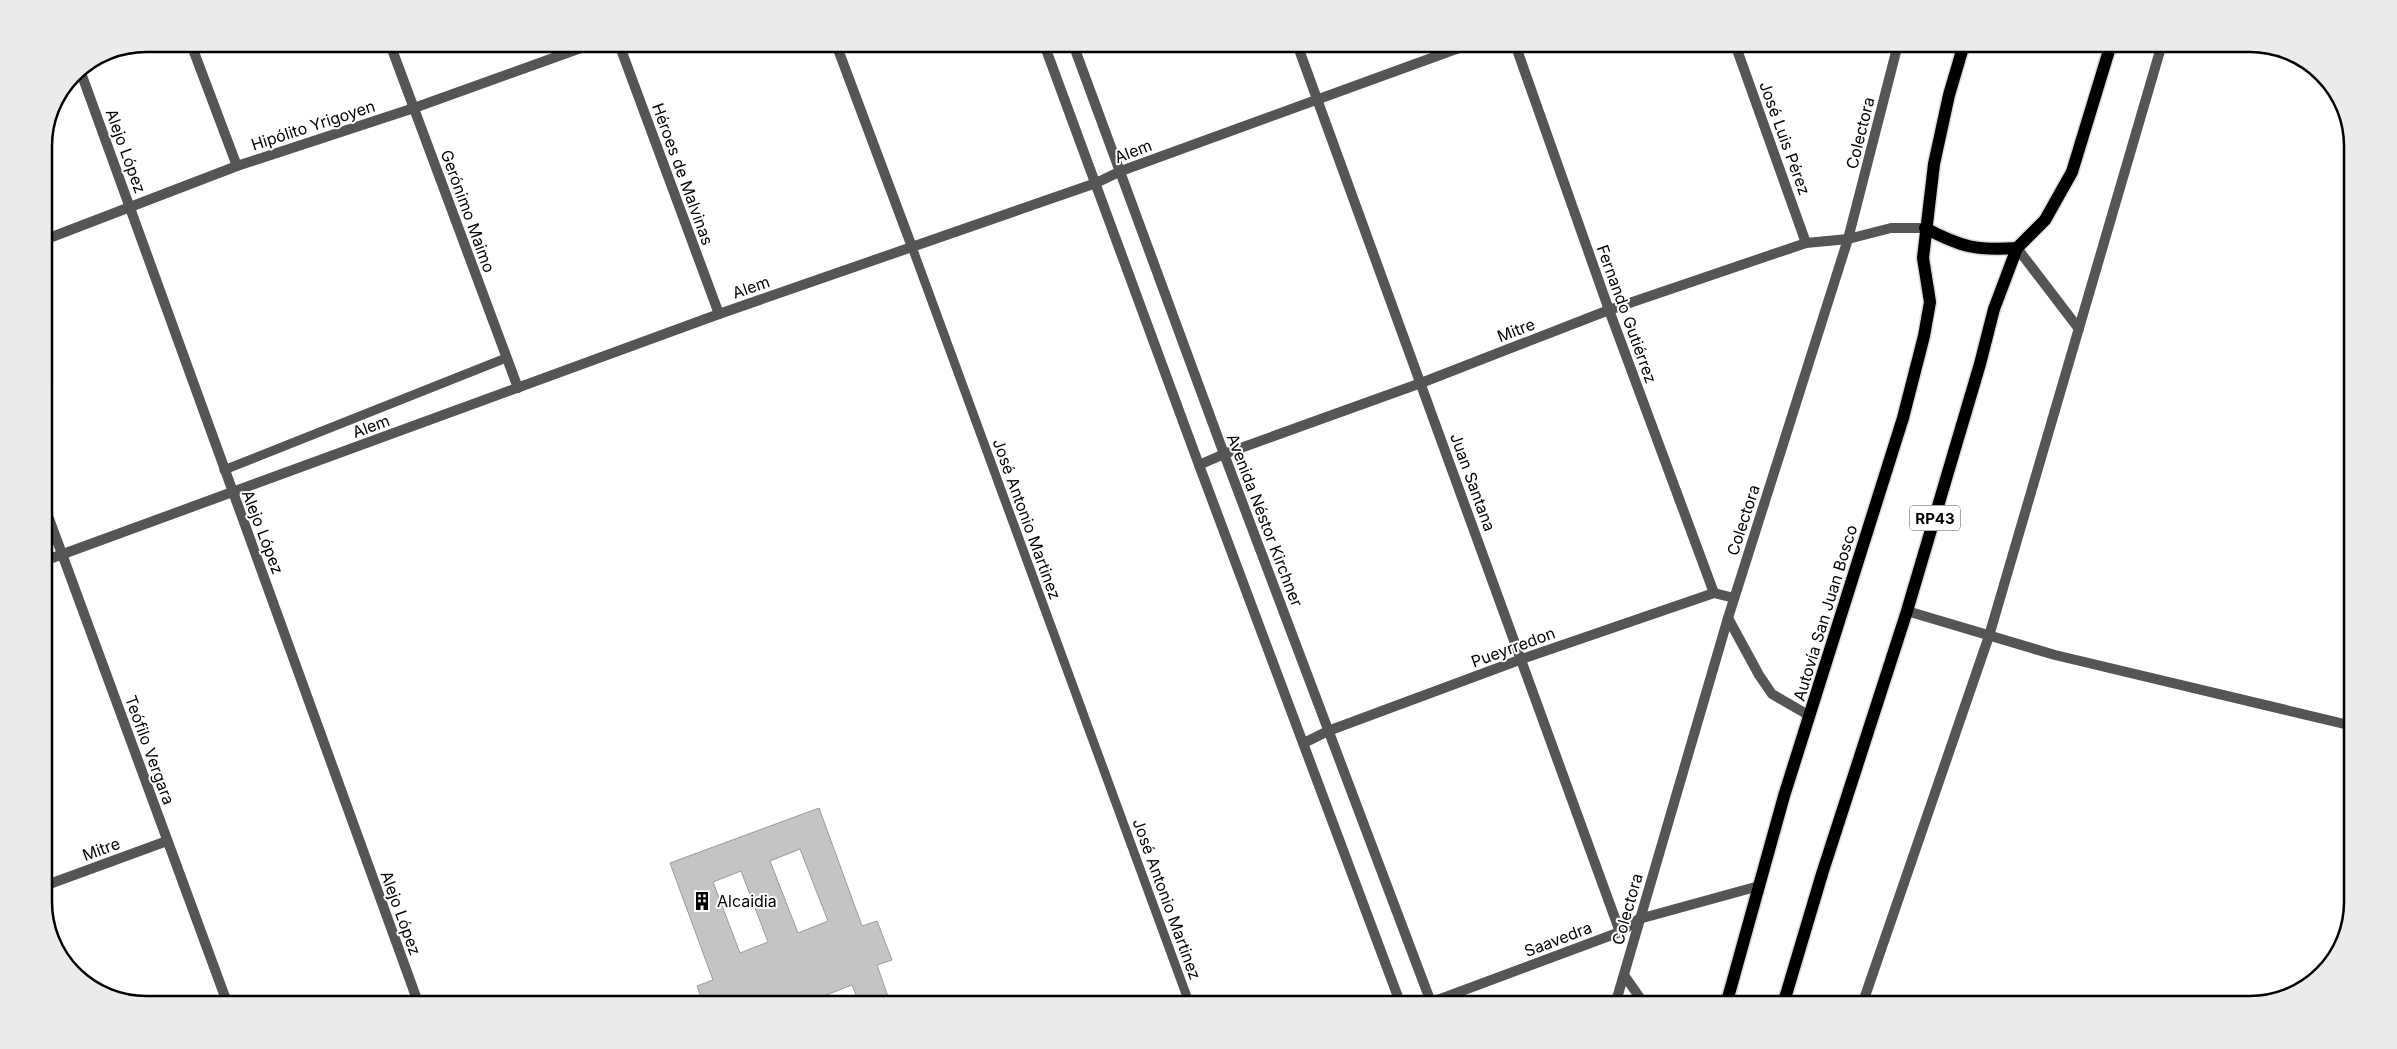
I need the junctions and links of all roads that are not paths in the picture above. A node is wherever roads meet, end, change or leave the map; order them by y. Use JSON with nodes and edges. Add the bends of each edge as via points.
{"nodes":[{"id":1,"x":195,"y":52,"type":"edge"},
{"id":2,"x":393,"y":52,"type":"edge"},
{"id":3,"x":570,"y":52,"type":"edge"},
{"id":4,"x":622,"y":52,"type":"edge"},
{"id":5,"x":839,"y":52,"type":"edge"},
{"id":6,"x":1047,"y":52,"type":"edge"},
{"id":7,"x":1076,"y":52,"type":"edge"},
{"id":8,"x":1300,"y":52,"type":"edge"},
{"id":9,"x":1448,"y":52,"type":"edge"},
{"id":10,"x":1518,"y":52,"type":"edge"},
{"id":11,"x":1738,"y":52,"type":"edge"},
{"id":12,"x":1896,"y":52,"type":"edge"},
{"id":13,"x":1962,"y":52,"type":"edge"},
{"id":14,"x":2109,"y":52,"type":"edge"},
{"id":15,"x":2160,"y":52,"type":"edge"},
{"id":16,"x":83,"y":78,"type":"edge"},
{"id":17,"x":1318,"y":100,"type":"junction"},
{"id":18,"x":414,"y":108,"type":"junction"},
{"id":19,"x":237,"y":166,"type":"junction"},
{"id":20,"x":1121,"y":172,"type":"junction"},
{"id":21,"x":1096,"y":183,"type":"junction"},
{"id":22,"x":131,"y":207,"type":"junction"},
{"id":23,"x":1925,"y":228,"type":"junction"},
{"id":24,"x":53,"y":237,"type":"edge"},
{"id":25,"x":1848,"y":239,"type":"junction"},
{"id":26,"x":1806,"y":243,"type":"junction"},
{"id":27,"x":912,"y":247,"type":"junction"},
{"id":28,"x":2017,"y":248,"type":"junction"},
{"id":29,"x":1609,"y":310,"type":"junction"},
{"id":30,"x":719,"y":314,"type":"junction"},
{"id":31,"x":2079,"y":329,"type":"junction"},
{"id":32,"x":506,"y":358,"type":"junction"},
{"id":33,"x":1421,"y":383,"type":"junction"},
{"id":34,"x":518,"y":388,"type":"junction"},
{"id":35,"x":1224,"y":454,"type":"junction"},
{"id":36,"x":1199,"y":465,"type":"junction"},
{"id":37,"x":224,"y":470,"type":"junction"},
{"id":38,"x":232,"y":493,"type":"junction"},
{"id":39,"x":53,"y":530,"type":"edge"},
{"id":40,"x":62,"y":554,"type":"junction"},
{"id":41,"x":53,"y":558,"type":"edge"},
{"id":42,"x":1714,"y":593,"type":"junction"},
{"id":43,"x":1734,"y":598,"type":"junction"},
{"id":44,"x":1907,"y":611,"type":"junction"},
{"id":45,"x":1728,"y":618,"type":"junction"},
{"id":46,"x":1989,"y":636,"type":"junction"},
{"id":47,"x":1522,"y":659,"type":"junction"},
{"id":48,"x":1810,"y":716,"type":"junction"},
{"id":49,"x":2344,"y":724,"type":"edge"},
{"id":50,"x":1328,"y":730,"type":"junction"},
{"id":51,"x":1304,"y":743,"type":"junction"},
{"id":52,"x":168,"y":841,"type":"junction"},
{"id":53,"x":53,"y":883,"type":"edge"},
{"id":54,"x":1759,"y":886,"type":"junction"},
{"id":55,"x":1639,"y":920,"type":"junction"},
{"id":56,"x":1620,"y":932,"type":"junction"},
{"id":57,"x":1624,"y":975,"type":"junction"},
{"id":58,"x":225,"y":996,"type":"edge"},
{"id":59,"x":416,"y":996,"type":"edge"},
{"id":60,"x":1187,"y":996,"type":"edge"},
{"id":61,"x":1398,"y":996,"type":"edge"},
{"id":62,"x":1426,"y":996,"type":"edge"},
{"id":63,"x":1450,"y":996,"type":"edge"},
{"id":64,"x":1618,"y":996,"type":"edge"},
{"id":65,"x":1639,"y":996,"type":"edge"},
{"id":66,"x":1728,"y":996,"type":"edge"},
{"id":67,"x":1786,"y":996,"type":"edge"},
{"id":68,"x":1865,"y":996,"type":"edge"}],
"edges":[{"from":1,"to":19,"type":"street"},
{"from":2,"to":18,"type":"street","name":"Gerónimo Maimo"},
{"from":3,"to":18,"type":"street","name":"Hipólito Yrigoyen"},
{"from":4,"to":30,"type":"street","name":"Héroes de Malvinas"},
{"from":5,"to":27,"type":"street","name":"José Antonio Martinez"},
{"from":6,"to":21,"type":"street"},
{"from":7,"to":20,"type":"street","name":"Avenida Néstor Kirchner"},
{"from":8,"to":17,"type":"street","name":"Juan Santana"},
{"from":9,"to":17,"type":"street","name":"Alem"},
{"from":10,"to":29,"type":"street","name":"Fernando Gutiérrez"},
{"from":11,"to":26,"type":"street","name":"José Luis Pérez"},
{"from":12,"to":25,"type":"street","name":"Colectora"},
{"from":13,"to":23,"type":"main road","name":"Autovía San Juan Bosco","via":[[1934,164]]},
{"from":14,"to":28,"type":"main road","number":"RP43","via":[[2072,172],[2045,220]]},
{"from":15,"to":31,"type":"street"},
{"from":16,"to":22,"type":"street","name":"Alejo López"},
{"from":17,"to":20,"type":"street","name":"Alem"},
{"from":17,"to":33,"type":"street","name":"Juan Santana"},
{"from":18,"to":19,"type":"street","name":"Hipólito Yrigoyen"},
{"from":18,"to":32,"type":"street","name":"Gerónimo Maimo"},
{"from":19,"to":22,"type":"street","name":"Hipólito Yrigoyen"},
{"from":20,"to":21,"type":"street","name":"Alem"},
{"from":20,"to":35,"type":"street","name":"Avenida Néstor Kirchner"},
{"from":21,"to":27,"type":"street","name":"Alem"},
{"from":21,"to":36,"type":"street"},
{"from":22,"to":24,"type":"street","name":"Hipólito Yrigoyen"},
{"from":22,"to":37,"type":"street","name":"Alejo López"},
{"from":23,"to":25,"type":"street","name":"Mitre","via":[[1892,228]]},
{"from":23,"to":28,"type":"main road","via":[[1955,244],[1990,250]]},
{"from":23,"to":48,"type":"main road","name":"Autovía San Juan Bosco","via":[[1923,258],[1930,302],[1924,336],[1903,418]]},
{"from":25,"to":26,"type":"street","name":"Mitre"},
{"from":25,"to":43,"type":"street","name":"Colectora"},
{"from":26,"to":29,"type":"street","name":"Mitre"},
{"from":27,"to":30,"type":"street","name":"Alem"},
{"from":27,"to":60,"type":"lane","name":"José Antonio Martinez"},
{"from":28,"to":31,"type":"street"},
{"from":28,"to":44,"type":"main road","number":"RP43","via":[[1994,309]]},
{"from":29,"to":33,"type":"street","name":"Mitre"},
{"from":29,"to":42,"type":"street","name":"Fernando Gutiérrez"},
{"from":30,"to":34,"type":"street","name":"Alem"},
{"from":31,"to":46,"type":"street"},
{"from":32,"to":34,"type":"street","name":"Gerónimo Maimo"},
{"from":32,"to":37,"type":"lane"},
{"from":33,"to":35,"type":"street","name":"Mitre"},
{"from":33,"to":47,"type":"street","name":"Juan Santana"},
{"from":34,"to":38,"type":"street","name":"Alem"},
{"from":35,"to":36,"type":"street","name":"Mitre"},
{"from":35,"to":50,"type":"street","name":"Avenida Néstor Kirchner"},
{"from":36,"to":51,"type":"street"},
{"from":37,"to":38,"type":"street","name":"Alejo López"},
{"from":38,"to":40,"type":"street","name":"Alem"},
{"from":38,"to":59,"type":"street","name":"Alejo López"},
{"from":39,"to":40,"type":"street","name":"Teófilo Vergara"},
{"from":40,"to":41,"type":"street","name":"Alem"},
{"from":40,"to":52,"type":"street","name":"Teófilo Vergara"},
{"from":42,"to":43,"type":"street"},
{"from":42,"to":47,"type":"street","name":"Pueyrredon"},
{"from":43,"to":45,"type":"street","name":"Colectora"},
{"from":44,"to":46,"type":"street"},
{"from":44,"to":67,"type":"main road","number":"RP43"},
{"from":45,"to":48,"type":"street","via":[[1772,694]]},
{"from":45,"to":55,"type":"street","name":"Colectora"},
{"from":46,"to":49,"type":"street","via":[[2055,655]]},
{"from":46,"to":68,"type":"street"},
{"from":47,"to":50,"type":"street","name":"Pueyrredon"},
{"from":47,"to":56,"type":"street","name":"Juan Santana"},
{"from":48,"to":54,"type":"main road","name":"Autovía San Juan Bosco"},
{"from":50,"to":51,"type":"street","name":"Pueyrredon"},
{"from":50,"to":62,"type":"street","name":"Avenida Néstor Kirchner"},
{"from":51,"to":61,"type":"street"},
{"from":52,"to":53,"type":"street","name":"Mitre"},
{"from":52,"to":58,"type":"street","name":"Teófilo Vergara"},
{"from":54,"to":55,"type":"street","name":"Saavedra"},
{"from":54,"to":66,"type":"main road","name":"Autovía San Juan Bosco"},
{"from":55,"to":56,"type":"street","name":"Saavedra"},
{"from":55,"to":57,"type":"street","name":"Colectora"},
{"from":56,"to":63,"type":"street","name":"Saavedra"},
{"from":57,"to":64,"type":"street","name":"Colectora"},
{"from":57,"to":65,"type":"street"}]}
